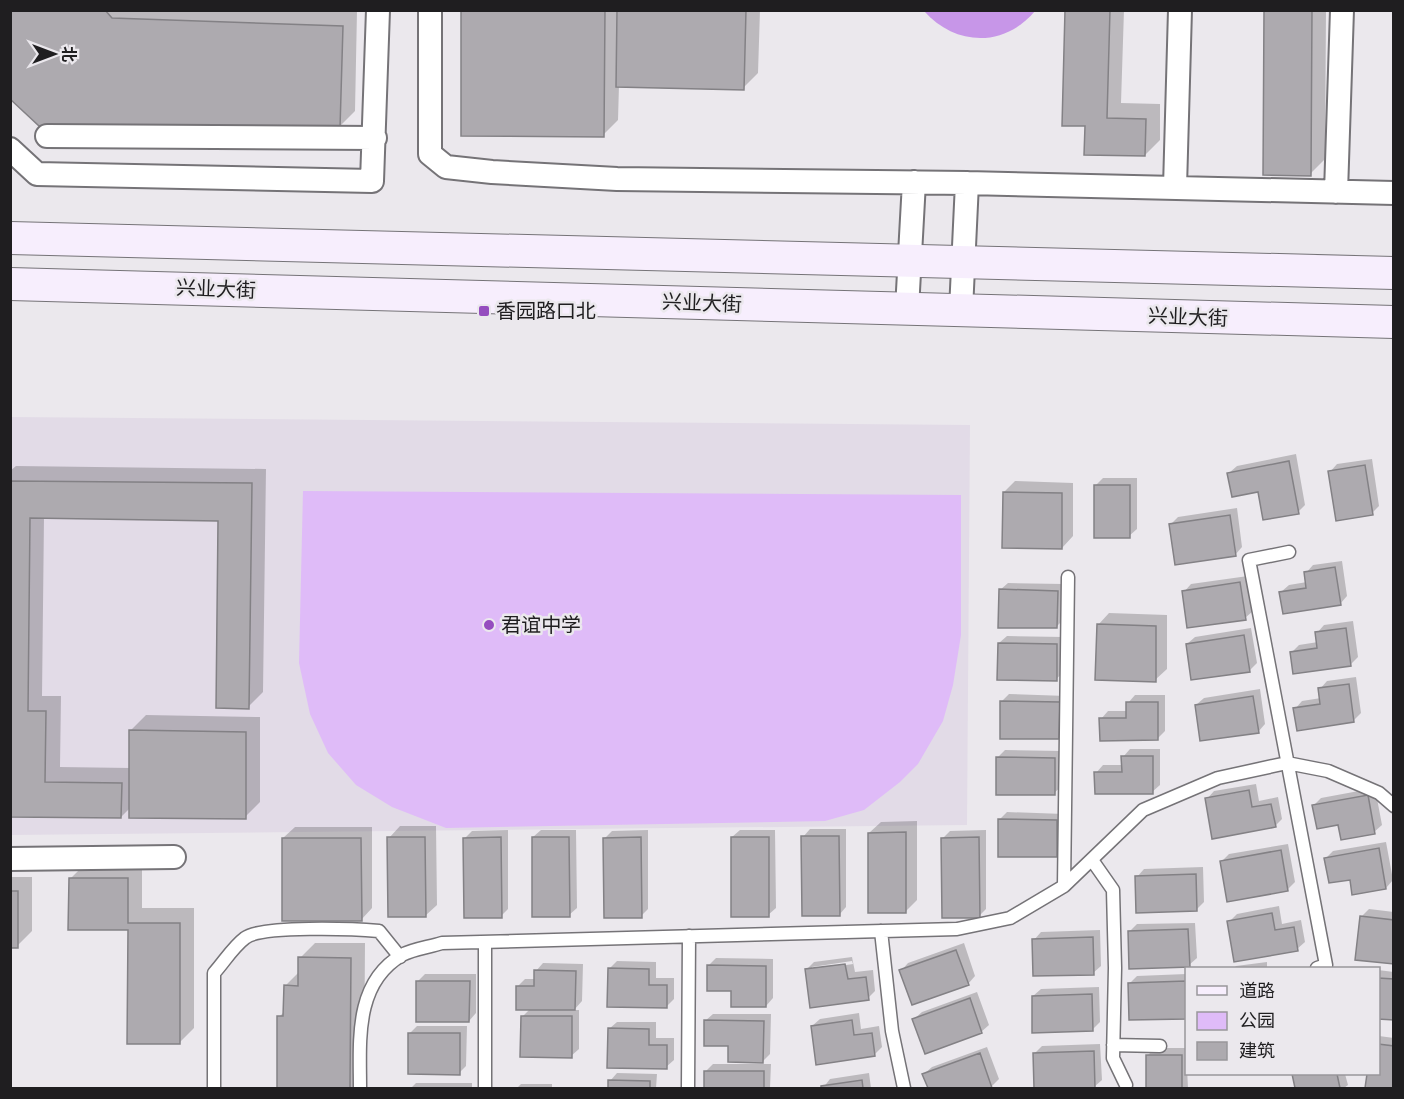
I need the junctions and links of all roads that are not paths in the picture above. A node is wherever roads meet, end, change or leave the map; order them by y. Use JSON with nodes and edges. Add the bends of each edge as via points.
{"nodes":[{"id":1,"x":378,"y":10,"type":"edge"},
{"id":2,"x":430,"y":10,"type":"edge"},
{"id":3,"x":1180,"y":10,"type":"edge"},
{"id":4,"x":1342,"y":10,"type":"edge"},
{"id":5,"x":47,"y":136,"type":"dead end"},
{"id":6,"x":375,"y":138,"type":"junction"},
{"id":7,"x":10,"y":149,"type":"edge"},
{"id":8,"x":914,"y":182,"type":"junction"},
{"id":9,"x":968,"y":183,"type":"junction"},
{"id":10,"x":1175,"y":187,"type":"junction"},
{"id":11,"x":1336,"y":192,"type":"junction"},
{"id":12,"x":1394,"y":193,"type":"edge"},
{"id":13,"x":10,"y":238,"type":"edge"},
{"id":14,"x":910,"y":260,"type":"junction"},
{"id":15,"x":963,"y":262,"type":"junction"},
{"id":16,"x":1394,"y":273,"type":"edge"},
{"id":17,"x":10,"y":284,"type":"edge"},
{"id":18,"x":907,"y":309,"type":"junction"},
{"id":19,"x":960,"y":310,"type":"junction"},
{"id":20,"x":1394,"y":322,"type":"edge"},
{"id":21,"x":1289,"y":552,"type":"dead end"},
{"id":22,"x":1068,"y":577,"type":"dead end"},
{"id":23,"x":1287,"y":763,"type":"junction"},
{"id":24,"x":1394,"y":806,"type":"edge"},
{"id":25,"x":174,"y":857,"type":"dead end"},
{"id":26,"x":10,"y":859,"type":"edge"},
{"id":27,"x":1092,"y":860,"type":"junction"},
{"id":28,"x":1064,"y":886,"type":"junction"},
{"id":29,"x":881,"y":931,"type":"junction"},
{"id":30,"x":689,"y":936,"type":"junction"},
{"id":31,"x":485,"y":942,"type":"junction"},
{"id":32,"x":400,"y":957,"type":"junction"},
{"id":33,"x":1322,"y":967,"type":"edge"},
{"id":34,"x":1113,"y":1045,"type":"junction"},
{"id":35,"x":1160,"y":1046,"type":"dead end"},
{"id":36,"x":1126,"y":1085,"type":"dead end"},
{"id":37,"x":214,"y":1089,"type":"edge"},
{"id":38,"x":360,"y":1089,"type":"edge"},
{"id":39,"x":485,"y":1089,"type":"edge"},
{"id":40,"x":688,"y":1089,"type":"edge"},
{"id":41,"x":904,"y":1089,"type":"edge"}],
"edges":[{"from":1,"to":6,"type":"street"},
{"from":2,"to":8,"type":"street","via":[[430,154],[446,167],[617,179]]},
{"from":3,"to":10,"type":"street"},
{"from":4,"to":11,"type":"street"},
{"from":5,"to":6,"type":"street"},
{"from":6,"to":7,"type":"street","via":[[372,182],[37,174]]},
{"from":8,"to":9,"type":"street"},
{"from":8,"to":14,"type":"street"},
{"from":9,"to":10,"type":"street"},
{"from":9,"to":15,"type":"street"},
{"from":10,"to":11,"type":"street"},
{"from":11,"to":12,"type":"street"},
{"from":13,"to":14,"type":"main road"},
{"from":14,"to":15,"type":"main road"},
{"from":14,"to":18,"type":"street"},
{"from":15,"to":16,"type":"main road"},
{"from":15,"to":19,"type":"street"},
{"from":17,"to":18,"type":"main road","name":"兴业大街"},
{"from":18,"to":19,"type":"main road","name":"兴业大街"},
{"from":19,"to":20,"type":"main road","name":"兴业大街"},
{"from":21,"to":23,"type":"lane","via":[[1249,560]]},
{"from":22,"to":28,"type":"lane"},
{"from":23,"to":24,"type":"lane","via":[[1328,771],[1379,793]]},
{"from":23,"to":27,"type":"lane","via":[[1218,778],[1143,810]]},
{"from":23,"to":33,"type":"lane","via":[[1326,965]]},
{"from":25,"to":26,"type":"street"},
{"from":27,"to":28,"type":"lane"},
{"from":27,"to":34,"type":"lane","via":[[1113,890]]},
{"from":28,"to":29,"type":"lane","via":[[1010,918],[957,929]]},
{"from":29,"to":30,"type":"lane"},
{"from":29,"to":41,"type":"lane","via":[[892,1031]]},
{"from":30,"to":31,"type":"lane"},
{"from":30,"to":40,"type":"lane"},
{"from":31,"to":32,"type":"lane","via":[[442,943]]},
{"from":31,"to":39,"type":"lane"},
{"from":32,"to":37,"type":"lane","via":[[379,932],[350,928],[276,930],[246,936],[214,973]]},
{"from":32,"to":38,"type":"lane","via":[[375,979],[360,1022]]},
{"from":34,"to":35,"type":"lane"},
{"from":34,"to":36,"type":"lane","via":[[1113,1058]]}]}
